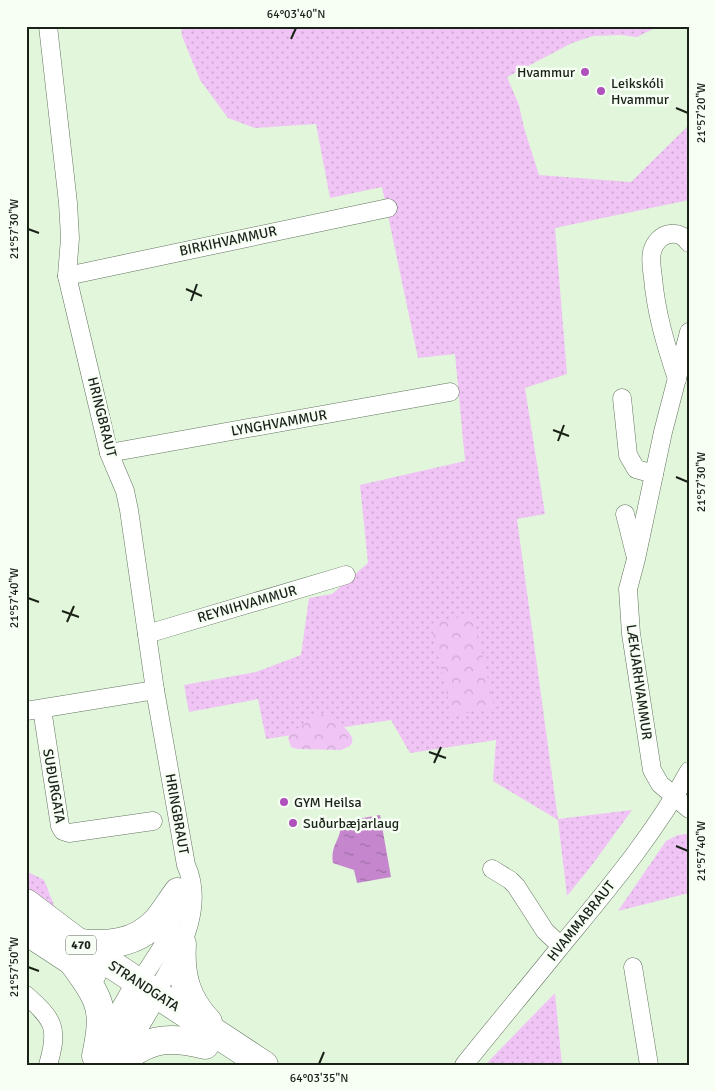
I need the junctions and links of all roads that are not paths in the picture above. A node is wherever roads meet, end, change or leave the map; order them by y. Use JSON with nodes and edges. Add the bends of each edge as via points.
{"nodes":[{"id":1,"x":48,"y":26,"type":"edge"},
{"id":2,"x":388,"y":208,"type":"dead end"},
{"id":3,"x":689,"y":244,"type":"edge"},
{"id":4,"x":67,"y":276,"type":"junction"},
{"id":5,"x":689,"y":332,"type":"edge"},
{"id":6,"x":677,"y":379,"type":"junction"},
{"id":7,"x":450,"y":392,"type":"dead end"},
{"id":8,"x":622,"y":398,"type":"dead end"},
{"id":9,"x":109,"y":454,"type":"junction"},
{"id":10,"x":654,"y":474,"type":"junction"},
{"id":11,"x":625,"y":514,"type":"dead end"},
{"id":12,"x":636,"y":559,"type":"junction"},
{"id":13,"x":346,"y":575,"type":"dead end"},
{"id":14,"x":147,"y":634,"type":"junction"},
{"id":15,"x":155,"y":690,"type":"junction"},
{"id":16,"x":34,"y":711,"type":"edge"},
{"id":17,"x":689,"y":771,"type":"edge"},
{"id":18,"x":674,"y":797,"type":"junction"},
{"id":19,"x":689,"y":809,"type":"edge"},
{"id":20,"x":153,"y":821,"type":"dead end"},
{"id":21,"x":186,"y":865,"type":"junction"},
{"id":22,"x":492,"y":869,"type":"dead end"},
{"id":23,"x":178,"y":892,"type":"junction"},
{"id":24,"x":26,"y":903,"type":"edge"},
{"id":25,"x":26,"y":929,"type":"edge"},
{"id":26,"x":182,"y":944,"type":"junction"},
{"id":27,"x":561,"y":946,"type":"junction"},
{"id":28,"x":75,"y":952,"type":"junction"},
{"id":29,"x":633,"y":967,"type":"dead end"},
{"id":30,"x":26,"y":995,"type":"edge"},
{"id":31,"x":142,"y":996,"type":"junction"},
{"id":32,"x":214,"y":1042,"type":"junction"},
{"id":33,"x":104,"y":1063,"type":"edge"},
{"id":34,"x":48,"y":1065,"type":"edge"},
{"id":35,"x":235,"y":1065,"type":"edge"},
{"id":36,"x":264,"y":1065,"type":"edge"},
{"id":37,"x":464,"y":1065,"type":"edge"},
{"id":38,"x":649,"y":1065,"type":"edge"}],
"edges":[{"from":1,"to":4,"type":"street","name":"HRINGBRAUT","via":[[68,204]]},
{"from":2,"to":4,"type":"street","name":"BIRKIHVAMMUR"},
{"from":3,"to":6,"type":"street","via":[[683,236],[667,234],[655,245],[651,259],[663,338]]},
{"from":4,"to":9,"type":"street","name":"HRINGBRAUT"},
{"from":5,"to":6,"type":"street","name":"LÆKJARHVAMMUR"},
{"from":6,"to":10,"type":"street","name":"LÆKJARHVAMMUR"},
{"from":7,"to":9,"type":"street","name":"LYNGHVAMMUR"},
{"from":8,"to":10,"type":"street","via":[[628,455],[636,469]]},
{"from":9,"to":14,"type":"street","name":"HRINGBRAUT","via":[[130,510]]},
{"from":10,"to":12,"type":"street","name":"LÆKJARHVAMMUR"},
{"from":11,"to":12,"type":"street","name":"LÆKJARHVAMMUR"},
{"from":12,"to":18,"type":"street","name":"LÆKJARHVAMMUR","via":[[628,590],[631,634],[652,770],[660,784]]},
{"from":13,"to":14,"type":"street","name":"REYNIHVAMMUR"},
{"from":14,"to":15,"type":"street","name":"HRINGBRAUT"},
{"from":15,"to":16,"type":"street","name":"SUÐURGATA"},
{"from":15,"to":21,"type":"street","name":"HRINGBRAUT"},
{"from":16,"to":20,"type":"street","name":"SUÐURGATA","via":[[60,826],[64,831],[69,833]]},
{"from":17,"to":18,"type":"street","name":"HVAMMABRAUT"},
{"from":18,"to":19,"type":"street","name":"LÆKJARHVAMMUR"},
{"from":18,"to":27,"type":"street","name":"HVAMMABRAUT","via":[[645,841]]},
{"from":21,"to":23,"type":"street","name":"HRINGBRAUT"},
{"from":21,"to":26,"type":"street","name":"HRINGBRAUT","via":[[194,894]]},
{"from":22,"to":27,"type":"street","via":[[516,886],[545,931]]},
{"from":23,"to":28,"type":"main road","via":[[157,921],[139,936]]},
{"from":23,"to":31,"type":"street","name":"HRINGBRAUT","via":[[168,934]]},
{"from":24,"to":28,"type":"main road","name":"STRANDGATA","number":"470"},
{"from":25,"to":28,"type":"main road","name":"STRANDGATA","number":"470","via":[[37,938]]},
{"from":26,"to":31,"type":"street","name":"HRINGBRAUT"},
{"from":26,"to":32,"type":"main road","via":[[181,963],[190,999]]},
{"from":27,"to":37,"type":"street","name":"HVAMMABRAUT"},
{"from":28,"to":31,"type":"main road","name":"STRANDGATA","number":"470"},
{"from":28,"to":33,"type":"main road","via":[[100,1005]]},
{"from":29,"to":38,"type":"street"},
{"from":30,"to":34,"type":"street","via":[[48,1017],[54,1031],[54,1046]]},
{"from":31,"to":32,"type":"main road","name":"STRANDGATA","number":"470"},
{"from":31,"to":33,"type":"street"},
{"from":32,"to":33,"type":"main road","via":[[168,1039],[142,1046]]},
{"from":32,"to":35,"type":"main road","name":"STRANDGATA","number":"470"},
{"from":32,"to":36,"type":"main road","name":"STRANDGATA","number":"470"}]}
